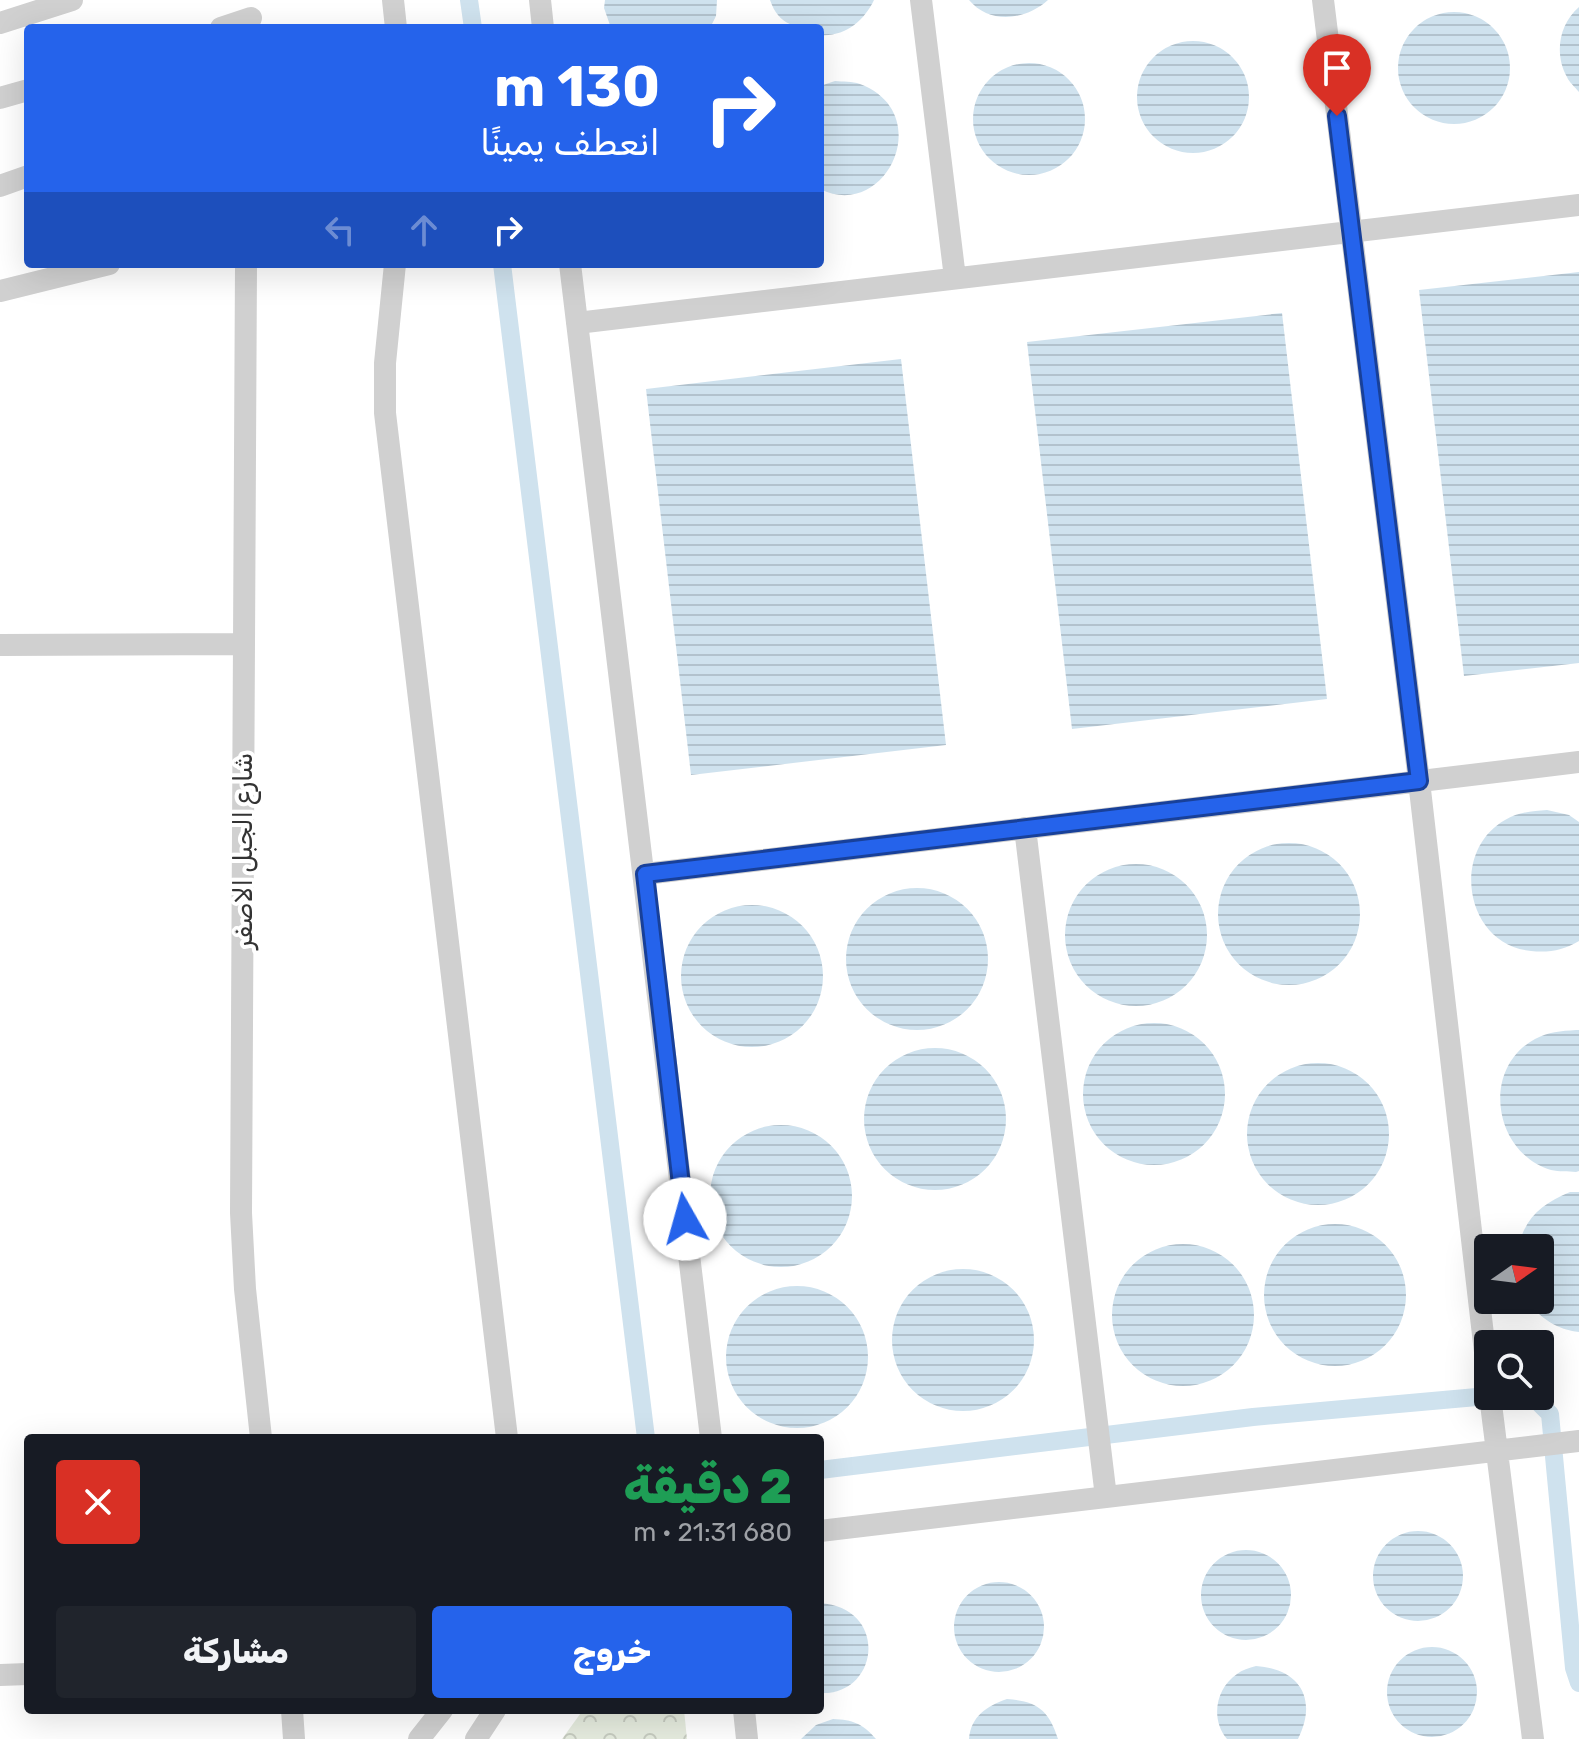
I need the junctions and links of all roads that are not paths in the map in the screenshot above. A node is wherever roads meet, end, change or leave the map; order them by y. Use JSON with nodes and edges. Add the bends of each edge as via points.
{"nodes":[{"id":1,"x":72,"y":0,"type":"edge"},
{"id":2,"x":393,"y":0,"type":"edge"},
{"id":3,"x":540,"y":0,"type":"edge"},
{"id":4,"x":921,"y":0,"type":"edge"},
{"id":5,"x":1323,"y":0,"type":"edge"},
{"id":6,"x":251,"y":15,"type":"edge"},
{"id":7,"x":0,"y":23,"type":"edge"},
{"id":8,"x":230,"y":24,"type":"edge"},
{"id":9,"x":396,"y":24,"type":"edge"},
{"id":10,"x":543,"y":24,"type":"edge"},
{"id":11,"x":24,"y":91,"type":"edge"},
{"id":12,"x":0,"y":98,"type":"edge"},
{"id":13,"x":24,"y":177,"type":"edge"},
{"id":14,"x":0,"y":186,"type":"edge"},
{"id":15,"x":1579,"y":205,"type":"edge"},
{"id":16,"x":1351,"y":232,"type":"junction"},
{"id":17,"x":75,"y":268,"type":"edge"},
{"id":18,"x":246,"y":268,"type":"edge"},
{"id":19,"x":395,"y":268,"type":"edge"},
{"id":20,"x":570,"y":268,"type":"edge"},
{"id":21,"x":955,"y":278,"type":"junction"},
{"id":22,"x":0,"y":291,"type":"edge"},
{"id":23,"x":577,"y":323,"type":"junction"},
{"id":24,"x":244,"y":644,"type":"junction"},
{"id":25,"x":0,"y":645,"type":"edge"},
{"id":26,"x":1579,"y":762,"type":"edge"},
{"id":27,"x":1419,"y":781,"type":"junction"},
{"id":28,"x":1025,"y":828,"type":"junction"},
{"id":29,"x":645,"y":874,"type":"junction"},
{"id":30,"x":1482,"y":1330,"type":"edge"},
{"id":31,"x":1492,"y":1410,"type":"edge"},
{"id":32,"x":261,"y":1434,"type":"edge"},
{"id":33,"x":507,"y":1434,"type":"edge"},
{"id":34,"x":711,"y":1434,"type":"edge"},
{"id":35,"x":1579,"y":1441,"type":"edge"},
{"id":36,"x":1496,"y":1451,"type":"junction"},
{"id":37,"x":1106,"y":1497,"type":"junction"},
{"id":38,"x":824,"y":1531,"type":"edge"},
{"id":39,"x":24,"y":1674,"type":"edge"},
{"id":40,"x":0,"y":1675,"type":"edge"},
{"id":41,"x":292,"y":1714,"type":"edge"},
{"id":42,"x":439,"y":1714,"type":"edge"},
{"id":43,"x":492,"y":1714,"type":"edge"},
{"id":44,"x":744,"y":1714,"type":"edge"},
{"id":45,"x":294,"y":1739,"type":"edge"},
{"id":46,"x":419,"y":1739,"type":"edge"},
{"id":47,"x":476,"y":1739,"type":"edge"},
{"id":48,"x":747,"y":1739,"type":"edge"},
{"id":49,"x":1533,"y":1739,"type":"edge"}],
"edges":[{"from":1,"to":7,"type":"street"},
{"from":2,"to":9,"type":"street"},
{"from":3,"to":10,"type":"street"},
{"from":4,"to":21,"type":"street"},
{"from":5,"to":16,"type":"street"},
{"from":6,"to":8,"type":"street"},
{"from":11,"to":12,"type":"street"},
{"from":13,"to":14,"type":"street"},
{"from":15,"to":16,"type":"street"},
{"from":16,"to":21,"type":"street"},
{"from":16,"to":27,"type":"street"},
{"from":17,"to":22,"type":"street"},
{"from":18,"to":24,"type":"street","name":"شارع الجبل الاصفر"},
{"from":19,"to":33,"type":"street","via":[[385,363],[386,426]]},
{"from":20,"to":23,"type":"street"},
{"from":21,"to":23,"type":"street"},
{"from":23,"to":29,"type":"street"},
{"from":24,"to":25,"type":"street"},
{"from":24,"to":32,"type":"street","name":"شارع الجبل الاصفر","via":[[241,1213]]},
{"from":26,"to":27,"type":"street"},
{"from":27,"to":28,"type":"street"},
{"from":27,"to":30,"type":"street"},
{"from":28,"to":29,"type":"street"},
{"from":28,"to":37,"type":"street"},
{"from":29,"to":34,"type":"street"},
{"from":31,"to":36,"type":"street"},
{"from":35,"to":36,"type":"street"},
{"from":36,"to":37,"type":"street"},
{"from":36,"to":49,"type":"street"},
{"from":37,"to":38,"type":"street"},
{"from":39,"to":40,"type":"street"},
{"from":41,"to":45,"type":"street"},
{"from":42,"to":46,"type":"street"},
{"from":43,"to":47,"type":"street"},
{"from":44,"to":48,"type":"street"}]}
